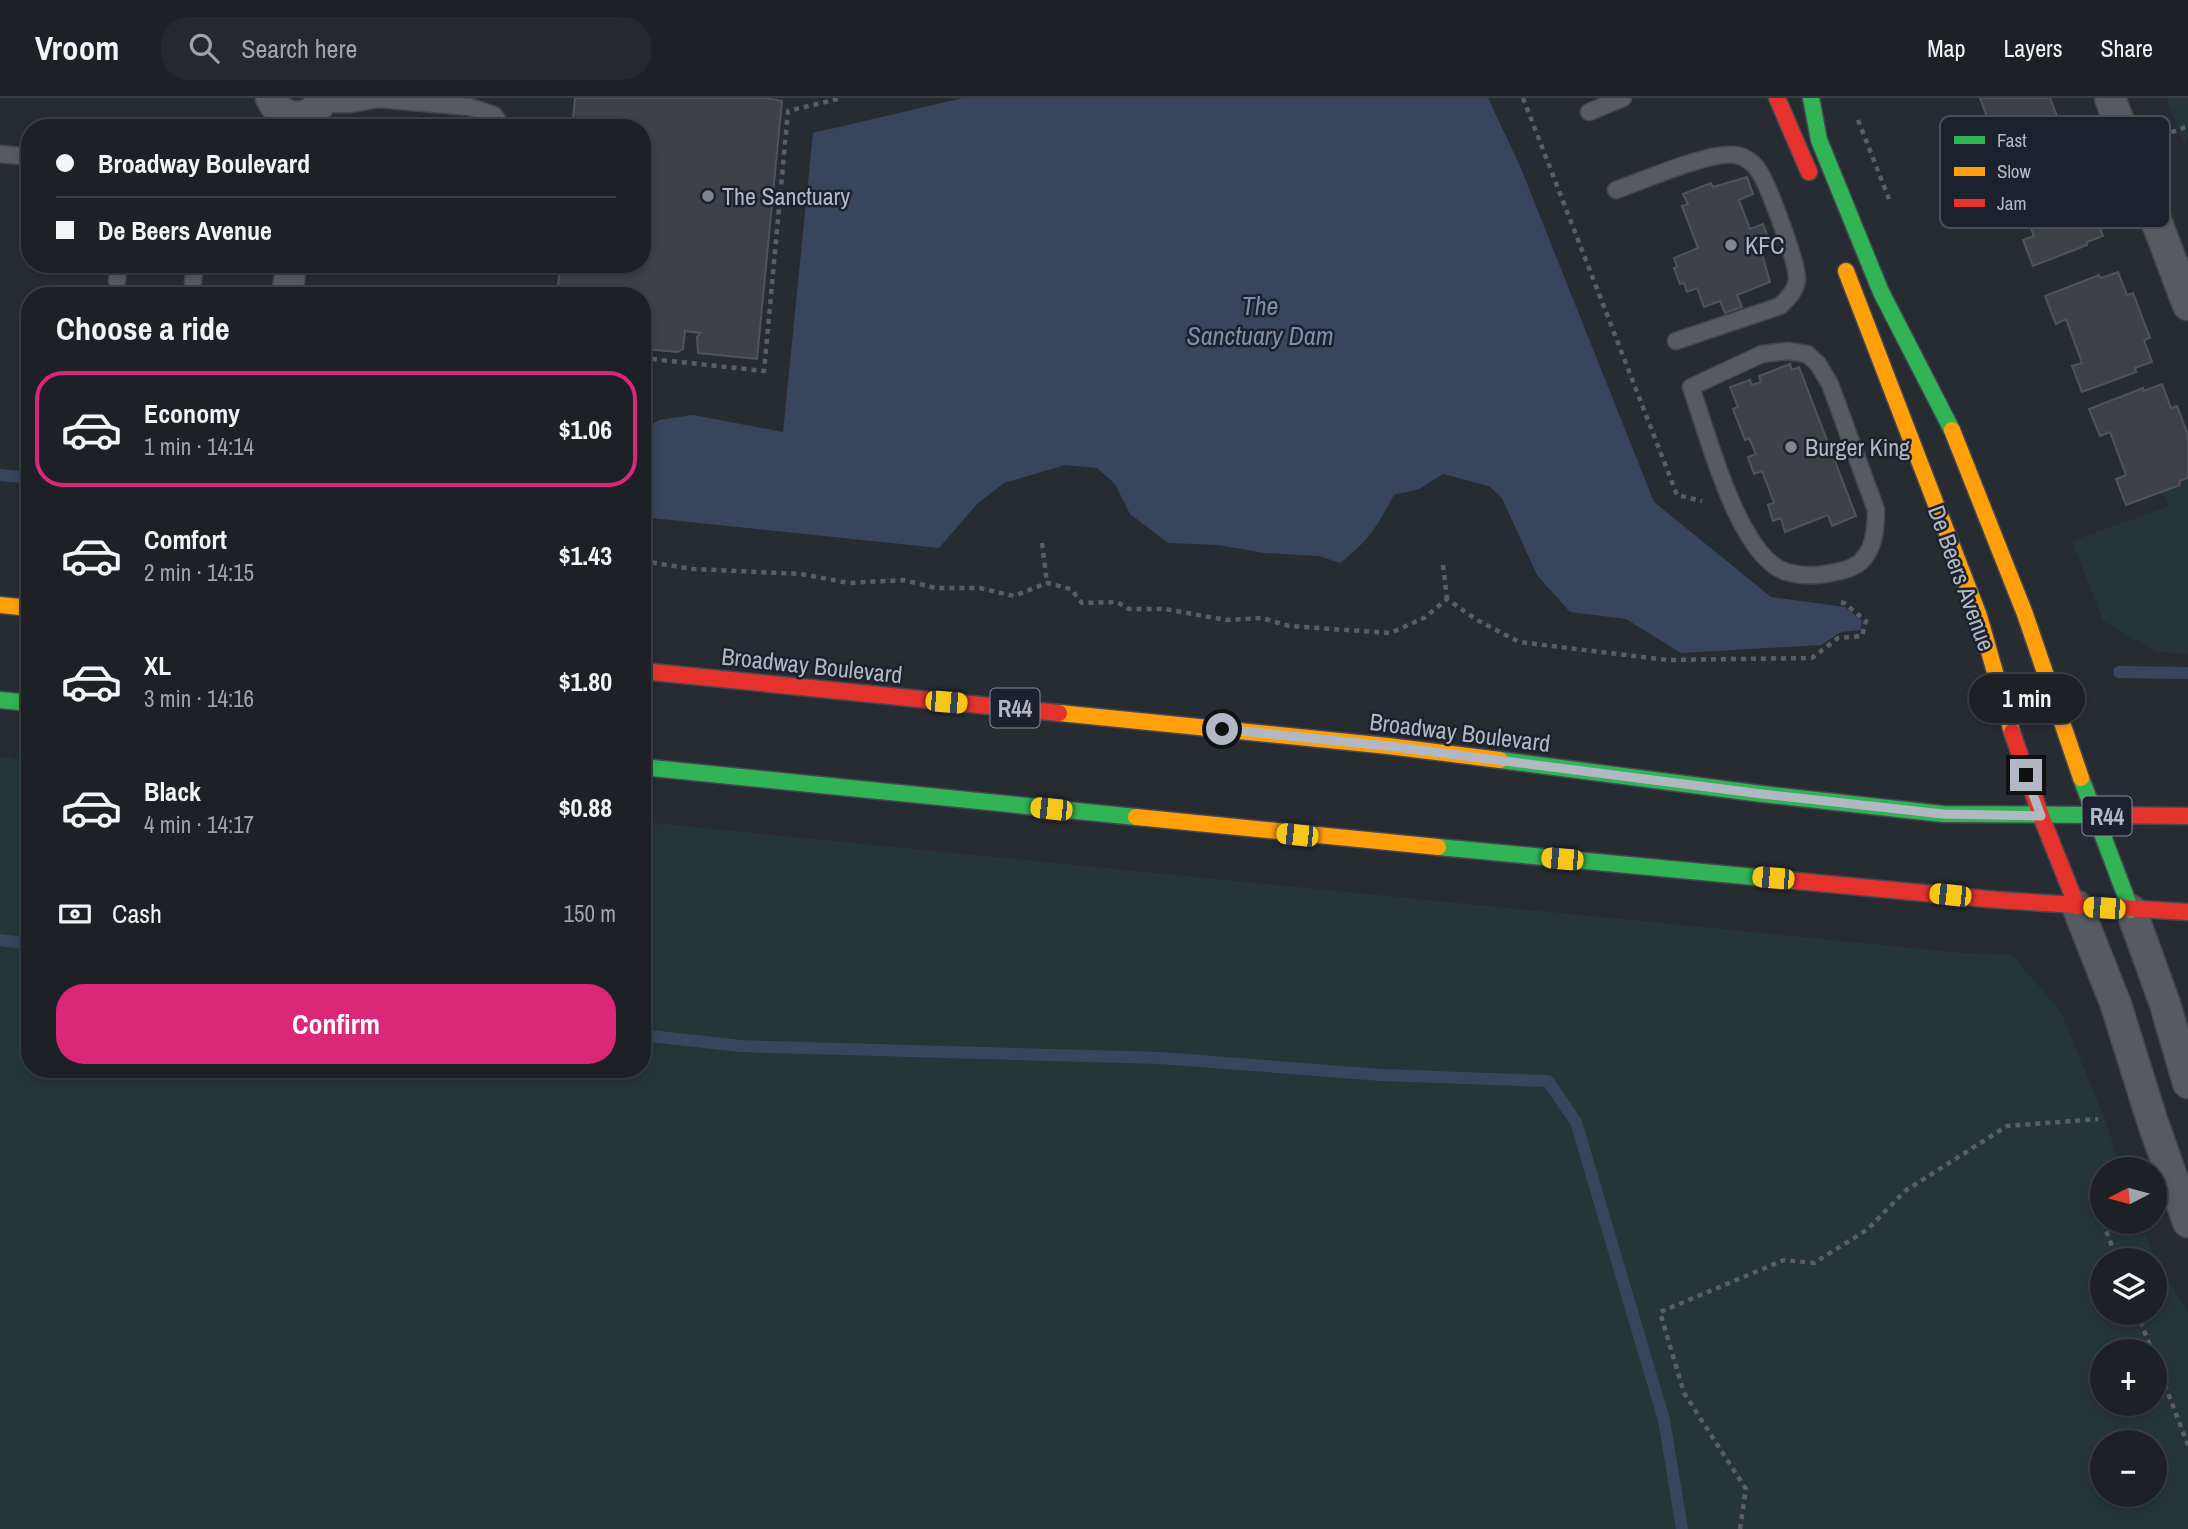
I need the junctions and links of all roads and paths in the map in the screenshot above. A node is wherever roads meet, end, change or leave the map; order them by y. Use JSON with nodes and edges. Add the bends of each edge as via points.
{"nodes":[{"id":1,"x":376,"y":98,"type":"edge"},
{"id":2,"x":842,"y":98,"type":"edge"},
{"id":3,"x":1523,"y":98,"type":"edge"},
{"id":4,"x":1623,"y":98,"type":"edge"},
{"id":5,"x":1777,"y":98,"type":"edge"},
{"id":6,"x":1811,"y":98,"type":"edge"},
{"id":7,"x":2110,"y":98,"type":"edge"},
{"id":8,"x":316,"y":111,"type":"edge"},
{"id":9,"x":1589,"y":112,"type":"dead end"},
{"id":10,"x":279,"y":113,"type":"edge"},
{"id":11,"x":2117,"y":116,"type":"edge"},
{"id":12,"x":496,"y":119,"type":"edge"},
{"id":13,"x":0,"y":154,"type":"edge"},
{"id":14,"x":21,"y":156,"type":"edge"},
{"id":15,"x":1814,"y":186,"type":"dead end"},
{"id":16,"x":1616,"y":190,"type":"dead end"},
{"id":17,"x":2159,"y":228,"type":"edge"},
{"id":18,"x":1839,"y":251,"type":"dead end"},
{"id":19,"x":118,"y":273,"type":"edge"},
{"id":20,"x":194,"y":273,"type":"edge"},
{"id":21,"x":117,"y":281,"type":"dead end"},
{"id":22,"x":193,"y":282,"type":"dead end"},
{"id":23,"x":2188,"y":305,"type":"edge"},
{"id":24,"x":1676,"y":341,"type":"dead end"},
{"id":25,"x":651,"y":359,"type":"edge"},
{"id":26,"x":1691,"y":387,"type":"joint"},
{"id":27,"x":1712,"y":504,"type":"dead end"},
{"id":28,"x":1042,"y":543,"type":"dead end"},
{"id":29,"x":651,"y":562,"type":"edge"},
{"id":30,"x":1443,"y":565,"type":"dead end"},
{"id":31,"x":1047,"y":583,"type":"junction"},
{"id":32,"x":1447,"y":599,"type":"junction"},
{"id":33,"x":1832,"y":601,"type":"dead end"},
{"id":34,"x":0,"y":605,"type":"edge"},
{"id":35,"x":21,"y":607,"type":"edge"},
{"id":36,"x":651,"y":672,"type":"edge"},
{"id":37,"x":0,"y":700,"type":"edge"},
{"id":38,"x":21,"y":702,"type":"edge"},
{"id":39,"x":651,"y":768,"type":"edge"},
{"id":40,"x":2041,"y":816,"type":"junction"},
{"id":41,"x":2096,"y":816,"type":"junction"},
{"id":42,"x":2188,"y":816,"type":"edge"},
{"id":43,"x":2077,"y":906,"type":"junction"},
{"id":44,"x":2131,"y":910,"type":"junction"},
{"id":45,"x":2188,"y":912,"type":"edge"},
{"id":46,"x":2188,"y":1083,"type":"edge"},
{"id":47,"x":2098,"y":1119,"type":"dead end"},
{"id":48,"x":2188,"y":1222,"type":"edge"},
{"id":49,"x":2167,"y":1391,"type":"edge"},
{"id":50,"x":2188,"y":1445,"type":"edge"},
{"id":51,"x":1740,"y":1529,"type":"edge"}],
"edges":[{"from":1,"to":8,"type":"lane"},
{"from":1,"to":12,"type":"lane","via":[[470,107]]},
{"from":2,"to":25,"type":"path","via":[[788,111],[764,371]]},
{"from":3,"to":27,"type":"path","via":[[1676,495]]},
{"from":4,"to":9,"type":"lane"},
{"from":5,"to":15,"type":"main road"},
{"from":6,"to":41,"type":"main road","name":"De Beers Avenue","via":[[1819,140],[1881,292],[1958,442]]},
{"from":7,"to":11,"type":"street"},
{"from":8,"to":10,"type":"street","via":[[303,117]]},
{"from":13,"to":14,"type":"lane"},
{"from":16,"to":24,"type":"lane","via":[[1716,155],[1748,159],[1760,172],[1793,256],[1797,279],[1793,294],[1780,306]]},
{"from":17,"to":23,"type":"street"},
{"from":18,"to":40,"type":"main road","name":"De Beers Avenue","via":[[1979,616]]},
{"from":19,"to":21,"type":"lane"},
{"from":20,"to":22,"type":"lane"},
{"from":26,"to":26,"type":"lane","via":[[1762,354],[1807,354],[1818,364],[1830,384],[1875,510],[1876,531],[1868,554],[1850,569],[1816,577],[1785,572],[1763,558],[1731,500]]},
{"from":28,"to":31,"type":"path"},
{"from":29,"to":31,"type":"path","via":[[801,574],[849,583],[903,580],[1014,596]]},
{"from":30,"to":32,"type":"path"},
{"from":31,"to":32,"type":"path","via":[[1071,589],[1082,603],[1117,602],[1129,609],[1390,633],[1424,618]]},
{"from":32,"to":33,"type":"path","via":[[1519,642],[1667,660],[1812,658],[1838,638],[1862,636],[1866,621],[1844,603]]},
{"from":34,"to":35,"type":"main road"},
{"from":36,"to":40,"type":"main road","name":"Broadway Boulevard","number":"R44","via":[[1388,746],[1943,814]]},
{"from":37,"to":38,"type":"main road"},
{"from":39,"to":43,"type":"main road","via":[[1324,837]]},
{"from":40,"to":41,"type":"main road","name":"Broadway Boulevard","number":"R44"},
{"from":40,"to":43,"type":"main road","name":"De Beers Avenue"},
{"from":41,"to":42,"type":"main road","name":"Broadway Boulevard","number":"R44"},
{"from":41,"to":44,"type":"main road","name":"De Beers Avenue"},
{"from":43,"to":44,"type":"main road"},
{"from":43,"to":48,"type":"street","name":"De Beers Avenue","via":[[2116,1005]]},
{"from":44,"to":45,"type":"main road"},
{"from":44,"to":46,"type":"street","name":"De Beers Avenue"},
{"from":47,"to":51,"type":"path","via":[[2007,1126],[1905,1191],[1868,1229],[1814,1263],[1784,1260],[1660,1312],[1684,1393],[1746,1489]]},
{"from":49,"to":50,"type":"path"}]}
